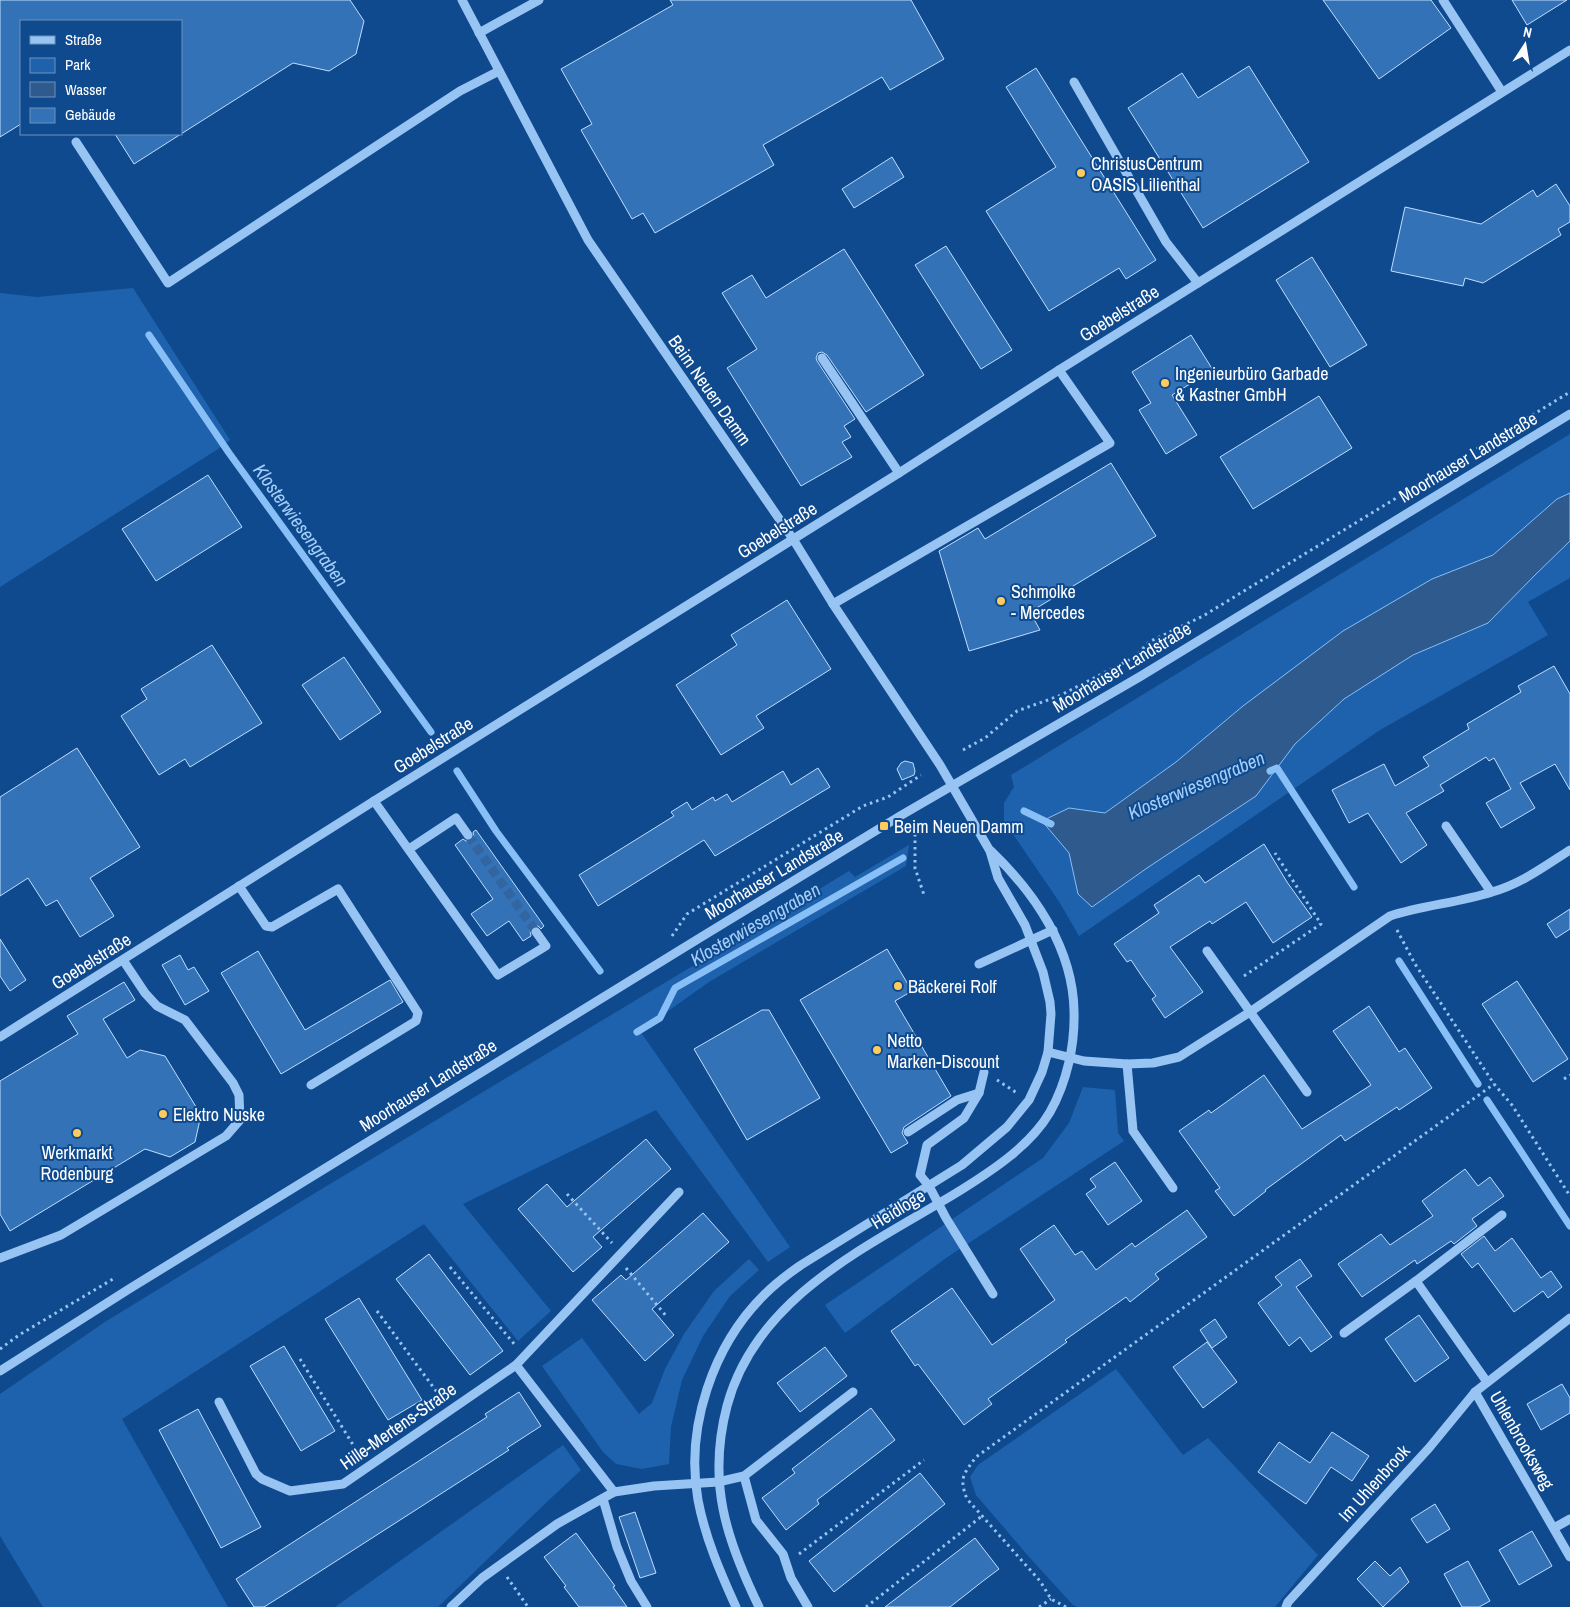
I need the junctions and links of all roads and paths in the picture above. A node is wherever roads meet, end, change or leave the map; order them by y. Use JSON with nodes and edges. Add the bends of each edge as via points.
{"nodes":[{"id":1,"x":462,"y":0,"type":"edge"},
{"id":2,"x":539,"y":0,"type":"edge"},
{"id":3,"x":1443,"y":0,"type":"edge"},
{"id":4,"x":479,"y":33,"type":"junction"},
{"id":5,"x":1570,"y":50,"type":"edge"},
{"id":6,"x":499,"y":71,"type":"junction"},
{"id":7,"x":1074,"y":82,"type":"dead end"},
{"id":8,"x":1502,"y":92,"type":"junction"},
{"id":9,"x":76,"y":142,"type":"dead end"},
{"id":10,"x":1198,"y":283,"type":"junction"},
{"id":11,"x":822,"y":358,"type":"dead end"},
{"id":12,"x":1059,"y":370,"type":"junction"},
{"id":13,"x":1570,"y":392,"type":"edge"},
{"id":14,"x":1570,"y":414,"type":"edge"},
{"id":15,"x":899,"y":473,"type":"junction"},
{"id":16,"x":793,"y":539,"type":"junction"},
{"id":17,"x":833,"y":604,"type":"junction"},
{"id":18,"x":963,"y":750,"type":"dead end"},
{"id":19,"x":921,"y":775,"type":"dead end"},
{"id":20,"x":952,"y":786,"type":"junction"},
{"id":21,"x":374,"y":801,"type":"junction"},
{"id":22,"x":1446,"y":826,"type":"dead end"},
{"id":23,"x":915,"y":834,"type":"dead end"},
{"id":24,"x":468,"y":836,"type":"tunnel mouth"},
{"id":25,"x":409,"y":849,"type":"junction"},
{"id":26,"x":1570,"y":850,"type":"edge"},
{"id":27,"x":990,"y":851,"type":"junction"},
{"id":28,"x":1274,"y":853,"type":"dead end"},
{"id":29,"x":239,"y":886,"type":"junction"},
{"id":30,"x":1491,"y":892,"type":"junction"},
{"id":31,"x":924,"y":895,"type":"dead end"},
{"id":32,"x":1390,"y":916,"type":"junction"},
{"id":33,"x":1052,"y":930,"type":"junction"},
{"id":34,"x":536,"y":932,"type":"tunnel mouth"},
{"id":35,"x":670,"y":939,"type":"dead end"},
{"id":36,"x":1031,"y":940,"type":"junction"},
{"id":37,"x":1207,"y":952,"type":"dead end"},
{"id":38,"x":122,"y":960,"type":"junction"},
{"id":39,"x":979,"y":964,"type":"dead end"},
{"id":40,"x":1230,"y":984,"type":"junction"},
{"id":41,"x":1250,"y":1012,"type":"junction"},
{"id":42,"x":0,"y":1037,"type":"edge"},
{"id":43,"x":1048,"y":1052,"type":"junction"},
{"id":44,"x":1070,"y":1057,"type":"junction"},
{"id":45,"x":1127,"y":1064,"type":"junction"},
{"id":46,"x":984,"y":1072,"type":"joint"},
{"id":47,"x":1570,"y":1075,"type":"edge"},
{"id":48,"x":1564,"y":1079,"type":"dead end"},
{"id":49,"x":1494,"y":1084,"type":"junction"},
{"id":50,"x":311,"y":1085,"type":"dead end"},
{"id":51,"x":1307,"y":1092,"type":"dead end"},
{"id":52,"x":979,"y":1093,"type":"junction"},
{"id":53,"x":1024,"y":1096,"type":"dead end"},
{"id":54,"x":908,"y":1132,"type":"dead end"},
{"id":55,"x":929,"y":1186,"type":"junction"},
{"id":56,"x":1173,"y":1188,"type":"dead end"},
{"id":57,"x":679,"y":1192,"type":"dead end"},
{"id":58,"x":567,"y":1194,"type":"dead end"},
{"id":59,"x":1570,"y":1196,"type":"edge"},
{"id":60,"x":938,"y":1204,"type":"junction"},
{"id":61,"x":1502,"y":1215,"type":"dead end"},
{"id":62,"x":619,"y":1255,"type":"junction"},
{"id":63,"x":0,"y":1258,"type":"edge"},
{"id":64,"x":450,"y":1267,"type":"dead end"},
{"id":65,"x":121,"y":1274,"type":"dead end"},
{"id":66,"x":1416,"y":1281,"type":"junction"},
{"id":67,"x":993,"y":1294,"type":"dead end"},
{"id":68,"x":377,"y":1311,"type":"dead end"},
{"id":69,"x":667,"y":1317,"type":"dead end"},
{"id":70,"x":1570,"y":1318,"type":"edge"},
{"id":71,"x":1344,"y":1332,"type":"dead end"},
{"id":72,"x":0,"y":1349,"type":"edge"},
{"id":73,"x":525,"y":1356,"type":"junction"},
{"id":74,"x":300,"y":1359,"type":"dead end"},
{"id":75,"x":516,"y":1365,"type":"junction"},
{"id":76,"x":0,"y":1371,"type":"edge"},
{"id":77,"x":1487,"y":1382,"type":"junction"},
{"id":78,"x":853,"y":1392,"type":"dead end"},
{"id":79,"x":1475,"y":1392,"type":"junction"},
{"id":80,"x":219,"y":1402,"type":"dead end"},
{"id":81,"x":450,"y":1410,"type":"junction"},
{"id":82,"x":924,"y":1460,"type":"dead end"},
{"id":83,"x":367,"y":1467,"type":"junction"},
{"id":84,"x":744,"y":1476,"type":"junction"},
{"id":85,"x":718,"y":1482,"type":"junction"},
{"id":86,"x":696,"y":1483,"type":"junction"},
{"id":87,"x":614,"y":1492,"type":"junction"},
{"id":88,"x":603,"y":1499,"type":"junction"},
{"id":89,"x":982,"y":1516,"type":"junction"},
{"id":90,"x":1570,"y":1519,"type":"edge"},
{"id":91,"x":1554,"y":1528,"type":"junction"},
{"id":92,"x":1570,"y":1557,"type":"edge"},
{"id":93,"x":786,"y":1563,"type":"junction"},
{"id":94,"x":499,"y":1567,"type":"junction"},
{"id":95,"x":1051,"y":1599,"type":"junction"},
{"id":96,"x":451,"y":1607,"type":"edge"},
{"id":97,"x":528,"y":1607,"type":"edge"},
{"id":98,"x":647,"y":1607,"type":"edge"},
{"id":99,"x":736,"y":1607,"type":"edge"},
{"id":100,"x":759,"y":1607,"type":"edge"},
{"id":101,"x":808,"y":1607,"type":"edge"},
{"id":102,"x":866,"y":1607,"type":"edge"},
{"id":103,"x":1039,"y":1607,"type":"edge"},
{"id":104,"x":1066,"y":1607,"type":"edge"},
{"id":105,"x":1286,"y":1607,"type":"edge"}],
"edges":[{"from":1,"to":4,"type":"street","name":"Beim Neuen Damm"},
{"from":2,"to":4,"type":"street"},
{"from":3,"to":8,"type":"street"},
{"from":4,"to":6,"type":"street","name":"Beim Neuen Damm"},
{"from":5,"to":8,"type":"street","name":"Goebelstraße"},
{"from":6,"to":9,"type":"street","via":[[460,91],[168,283]]},
{"from":6,"to":16,"type":"street","name":"Beim Neuen Damm","via":[[588,240]]},
{"from":7,"to":10,"type":"street","via":[[1166,242]]},
{"from":8,"to":10,"type":"street","name":"Goebelstraße"},
{"from":10,"to":12,"type":"street","name":"Goebelstraße"},
{"from":11,"to":15,"type":"street"},
{"from":12,"to":15,"type":"street","name":"Goebelstraße"},
{"from":12,"to":17,"type":"street","via":[[1110,443]]},
{"from":13,"to":18,"type":"path","via":[[1203,616],[1149,642],[1135,657],[1059,696],[1017,710],[984,738]]},
{"from":14,"to":20,"type":"street","name":"Moorhauser Landstraße","via":[[1142,676]]},
{"from":15,"to":16,"type":"street","name":"Goebelstraße"},
{"from":16,"to":17,"type":"street","name":"Beim Neuen Damm"},
{"from":16,"to":21,"type":"street","name":"Goebelstraße"},
{"from":17,"to":20,"type":"street","name":"Beim Neuen Damm"},
{"from":19,"to":35,"type":"path","via":[[888,798],[863,806],[688,914]]},
{"from":20,"to":27,"type":"street","name":"Heidloge"},
{"from":20,"to":76,"type":"street","name":"Moorhauser Landstraße","via":[[664,959]]},
{"from":21,"to":25,"type":"street"},
{"from":21,"to":29,"type":"street","name":"Goebelstraße"},
{"from":22,"to":30,"type":"street"},
{"from":23,"to":31,"type":"path","via":[[915,868]]},
{"from":24,"to":25,"type":"street","via":[[456,818]]},
{"from":25,"to":34,"type":"street","via":[[498,975],[546,946]]},
{"from":26,"to":30,"type":"street","via":[[1520,881]]},
{"from":27,"to":33,"type":"street","name":"Heidloge","via":[[1009,868]]},
{"from":27,"to":36,"type":"street","name":"Heidloge","via":[[998,878]]},
{"from":28,"to":40,"type":"path","via":[[1321,924]]},
{"from":29,"to":38,"type":"street","name":"Goebelstraße"},
{"from":29,"to":50,"type":"street","via":[[266,926],[272,928],[338,890],[418,1013],[416,1021]]},
{"from":30,"to":32,"type":"street"},
{"from":32,"to":41,"type":"street"},
{"from":32,"to":49,"type":"path","via":[[1415,964]]},
{"from":33,"to":36,"type":"street"},
{"from":33,"to":44,"type":"street","name":"Heidloge","via":[[1065,959],[1074,996]]},
{"from":36,"to":39,"type":"street"},
{"from":36,"to":43,"type":"street","name":"Heidloge","via":[[1050,1002]]},
{"from":37,"to":40,"type":"street"},
{"from":38,"to":42,"type":"street","name":"Goebelstraße"},
{"from":38,"to":63,"type":"street","via":[[157,1006],[185,1020],[233,1083],[240,1095],[240,1120],[226,1136],[61,1236]]},
{"from":40,"to":41,"type":"street"},
{"from":41,"to":45,"type":"street","via":[[1179,1057]]},
{"from":41,"to":51,"type":"street"},
{"from":43,"to":44,"type":"street"},
{"from":43,"to":55,"type":"street","name":"Heidloge","via":[[1029,1100],[1007,1127],[962,1165]]},
{"from":44,"to":45,"type":"street"},
{"from":44,"to":60,"type":"street","name":"Heidloge","via":[[1049,1113],[1029,1138],[1005,1161]]},
{"from":45,"to":56,"type":"street","via":[[1133,1131]]},
{"from":46,"to":52,"type":"street"},
{"from":46,"to":53,"type":"path"},
{"from":47,"to":48,"type":"path"},
{"from":49,"to":59,"type":"path","via":[[1512,1105]]},
{"from":49,"to":89,"type":"path","via":[[976,1457],[963,1475],[963,1488],[967,1499]]},
{"from":52,"to":54,"type":"street","via":[[957,1100]]},
{"from":52,"to":55,"type":"street","via":[[964,1118],[927,1145],[920,1175]]},
{"from":55,"to":60,"type":"street"},
{"from":55,"to":86,"type":"street","name":"Heidloge","via":[[800,1265],[764,1295],[744,1317],[726,1344],[709,1381],[698,1424]]},
{"from":57,"to":62,"type":"street","name":"Hille-Mertens-Straße"},
{"from":58,"to":62,"type":"path"},
{"from":60,"to":67,"type":"street"},
{"from":60,"to":85,"type":"street","name":"Heidloge","via":[[839,1264],[776,1316],[743,1364],[729,1398],[719,1444]]},
{"from":61,"to":66,"type":"street"},
{"from":62,"to":69,"type":"path"},
{"from":62,"to":73,"type":"street","name":"Hille-Mertens-Straße"},
{"from":64,"to":73,"type":"path"},
{"from":65,"to":72,"type":"path"},
{"from":66,"to":71,"type":"street"},
{"from":66,"to":77,"type":"street"},
{"from":68,"to":81,"type":"path"},
{"from":70,"to":77,"type":"street","name":"Im Uhlenbrook"},
{"from":73,"to":75,"type":"street","name":"Hille-Mertens-Straße"},
{"from":74,"to":83,"type":"path"},
{"from":75,"to":81,"type":"street","name":"Hille-Mertens-Straße"},
{"from":75,"to":87,"type":"street"},
{"from":77,"to":79,"type":"street","name":"Im Uhlenbrook"},
{"from":78,"to":84,"type":"street"},
{"from":79,"to":91,"type":"street","name":"Uhlenbrooksweg"},
{"from":79,"to":105,"type":"street","name":"Im Uhlenbrook"},
{"from":80,"to":83,"type":"street","name":"Hille-Mertens-Straße","via":[[262,1480],[290,1491],[343,1484]]},
{"from":81,"to":83,"type":"street","name":"Hille-Mertens-Straße"},
{"from":82,"to":93,"type":"path"},
{"from":84,"to":85,"type":"street"},
{"from":84,"to":93,"type":"street","via":[[756,1520],[783,1554]]},
{"from":85,"to":86,"type":"street"},
{"from":85,"to":100,"type":"street","name":"Heidloge","via":[[735,1551]]},
{"from":86,"to":87,"type":"street"},
{"from":86,"to":99,"type":"street","name":"Heidloge","via":[[713,1554]]},
{"from":87,"to":88,"type":"street"},
{"from":88,"to":94,"type":"street","via":[[557,1524]]},
{"from":88,"to":98,"type":"street","via":[[617,1547],[631,1581]]},
{"from":89,"to":95,"type":"path","via":[[1040,1581]]},
{"from":89,"to":102,"type":"path"},
{"from":90,"to":91,"type":"street"},
{"from":91,"to":92,"type":"street","name":"Uhlenbrooksweg"},
{"from":93,"to":101,"type":"street"},
{"from":94,"to":96,"type":"street"},
{"from":94,"to":97,"type":"path"},
{"from":95,"to":103,"type":"path"},
{"from":95,"to":104,"type":"path"}]}
